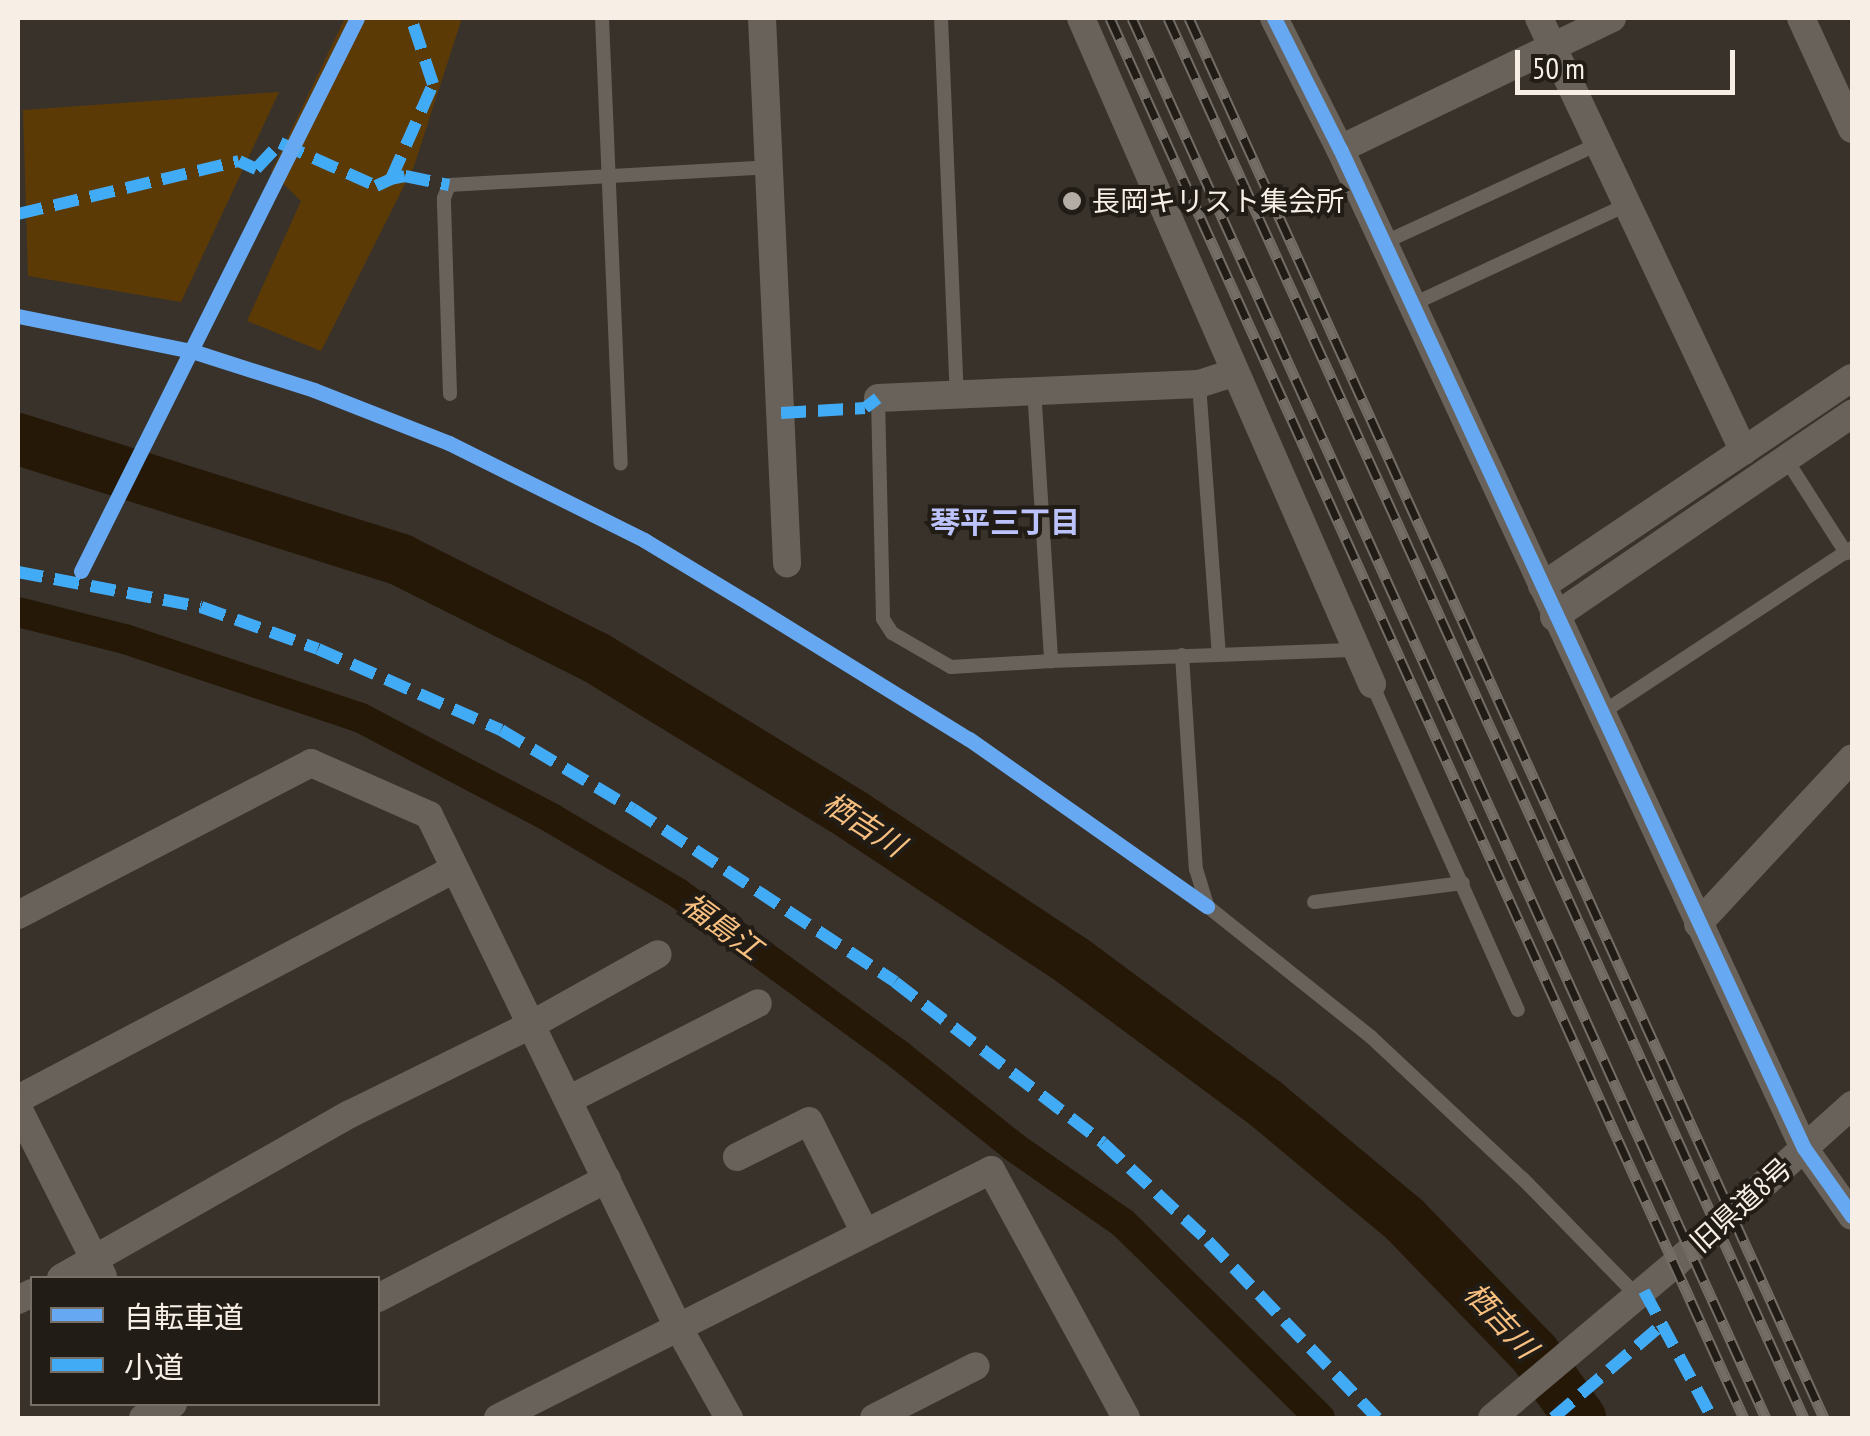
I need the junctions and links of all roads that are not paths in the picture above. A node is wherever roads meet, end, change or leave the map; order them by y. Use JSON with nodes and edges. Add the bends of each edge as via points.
{"nodes":[{"id":1,"x":602,"y":18,"type":"edge"},
{"id":2,"x":762,"y":18,"type":"edge"},
{"id":3,"x":941,"y":18,"type":"edge"},
{"id":4,"x":1081,"y":18,"type":"edge"},
{"id":5,"x":1274,"y":18,"type":"edge"},
{"id":6,"x":1539,"y":18,"type":"edge"},
{"id":7,"x":1612,"y":18,"type":"edge"},
{"id":8,"x":1802,"y":18,"type":"edge"},
{"id":9,"x":1552,"y":48,"type":"junction"},
{"id":10,"x":1852,"y":129,"type":"edge"},
{"id":11,"x":1598,"y":144,"type":"junction"},
{"id":12,"x":1340,"y":149,"type":"junction"},
{"id":13,"x":770,"y":167,"type":"junction"},
{"id":14,"x":610,"y":174,"type":"junction"},
{"id":15,"x":1626,"y":204,"type":"junction"},
{"id":16,"x":1384,"y":243,"type":"junction"},
{"id":17,"x":1411,"y":305,"type":"junction"},
{"id":18,"x":1235,"y":372,"type":"junction"},
{"id":19,"x":1852,"y":378,"type":"edge"},
{"id":20,"x":1199,"y":384,"type":"junction"},
{"id":21,"x":1034,"y":388,"type":"junction"},
{"id":22,"x":956,"y":393,"type":"junction"},
{"id":23,"x":450,"y":394,"type":"dead end"},
{"id":24,"x":878,"y":398,"type":"joint"},
{"id":25,"x":1852,"y":414,"type":"edge"},
{"id":26,"x":1744,"y":451,"type":"junction"},
{"id":27,"x":1786,"y":460,"type":"junction"},
{"id":28,"x":621,"y":464,"type":"dead end"},
{"id":29,"x":1849,"y":551,"type":"edge"},
{"id":30,"x":787,"y":562,"type":"dead end"},
{"id":31,"x":1542,"y":586,"type":"junction"},
{"id":32,"x":1554,"y":617,"type":"junction"},
{"id":33,"x":1359,"y":650,"type":"junction"},
{"id":34,"x":1218,"y":654,"type":"junction"},
{"id":35,"x":1182,"y":655,"type":"junction"},
{"id":36,"x":1051,"y":661,"type":"junction"},
{"id":37,"x":1372,"y":684,"type":"joint"},
{"id":38,"x":1600,"y":714,"type":"junction"},
{"id":39,"x":1852,"y":758,"type":"edge"},
{"id":40,"x":454,"y":868,"type":"junction"},
{"id":41,"x":1463,"y":883,"type":"junction"},
{"id":42,"x":1314,"y":902,"type":"dead end"},
{"id":43,"x":18,"y":915,"type":"edge"},
{"id":44,"x":1698,"y":924,"type":"junction"},
{"id":45,"x":658,"y":954,"type":"dead end"},
{"id":46,"x":758,"y":1004,"type":"dead end"},
{"id":47,"x":1518,"y":1010,"type":"dead end"},
{"id":48,"x":531,"y":1026,"type":"junction"},
{"id":49,"x":18,"y":1098,"type":"edge"},
{"id":50,"x":568,"y":1100,"type":"junction"},
{"id":51,"x":1852,"y":1105,"type":"edge"},
{"id":52,"x":18,"y":1108,"type":"edge"},
{"id":53,"x":1804,"y":1148,"type":"junction"},
{"id":54,"x":738,"y":1158,"type":"dead end"},
{"id":55,"x":607,"y":1180,"type":"junction"},
{"id":56,"x":1852,"y":1216,"type":"edge"},
{"id":57,"x":865,"y":1234,"type":"junction"},
{"id":58,"x":100,"y":1270,"type":"edge"},
{"id":59,"x":72,"y":1276,"type":"edge"},
{"id":60,"x":380,"y":1297,"type":"edge"},
{"id":61,"x":1632,"y":1300,"type":"junction"},
{"id":62,"x":678,"y":1325,"type":"junction"},
{"id":63,"x":976,"y":1366,"type":"dead end"},
{"id":64,"x":498,"y":1418,"type":"edge"},
{"id":65,"x":729,"y":1418,"type":"edge"},
{"id":66,"x":874,"y":1418,"type":"edge"},
{"id":67,"x":1126,"y":1418,"type":"edge"},
{"id":68,"x":1492,"y":1418,"type":"edge"}],
"edges":[{"from":1,"to":14,"type":"lane"},
{"from":2,"to":13,"type":"street"},
{"from":3,"to":22,"type":"lane"},
{"from":4,"to":18,"type":"street"},
{"from":5,"to":12,"type":"street"},
{"from":6,"to":9,"type":"street"},
{"from":7,"to":9,"type":"street"},
{"from":8,"to":10,"type":"street"},
{"from":9,"to":11,"type":"street"},
{"from":9,"to":12,"type":"street"},
{"from":11,"to":15,"type":"street"},
{"from":11,"to":16,"type":"lane"},
{"from":12,"to":16,"type":"street"},
{"from":13,"to":14,"type":"lane"},
{"from":13,"to":30,"type":"street"},
{"from":14,"to":23,"type":"lane","via":[[450,185],[444,198]]},
{"from":14,"to":28,"type":"lane"},
{"from":15,"to":17,"type":"lane"},
{"from":15,"to":26,"type":"street"},
{"from":16,"to":17,"type":"street"},
{"from":17,"to":31,"type":"street"},
{"from":18,"to":20,"type":"street"},
{"from":18,"to":33,"type":"street"},
{"from":19,"to":26,"type":"street"},
{"from":20,"to":21,"type":"street"},
{"from":20,"to":34,"type":"lane"},
{"from":21,"to":22,"type":"street"},
{"from":21,"to":36,"type":"lane"},
{"from":22,"to":24,"type":"street"},
{"from":24,"to":36,"type":"lane","via":[[883,618],[892,633],[951,668]]},
{"from":25,"to":27,"type":"street"},
{"from":26,"to":31,"type":"street"},
{"from":27,"to":29,"type":"lane"},
{"from":27,"to":32,"type":"street"},
{"from":29,"to":38,"type":"lane"},
{"from":31,"to":32,"type":"street"},
{"from":32,"to":38,"type":"street"},
{"from":33,"to":34,"type":"lane"},
{"from":33,"to":37,"type":"street"},
{"from":34,"to":35,"type":"lane"},
{"from":35,"to":36,"type":"lane"},
{"from":35,"to":61,"type":"lane","via":[[1196,869],[1207,906],[1370,1037],[1523,1179]]},
{"from":37,"to":41,"type":"lane"},
{"from":38,"to":44,"type":"street"},
{"from":39,"to":44,"type":"street"},
{"from":40,"to":43,"type":"street","via":[[429,815],[311,763]]},
{"from":40,"to":48,"type":"street"},
{"from":40,"to":49,"type":"street"},
{"from":41,"to":42,"type":"lane"},
{"from":41,"to":47,"type":"lane"},
{"from":44,"to":53,"type":"street"},
{"from":45,"to":48,"type":"street"},
{"from":46,"to":50,"type":"street"},
{"from":48,"to":50,"type":"street"},
{"from":48,"to":58,"type":"street","via":[[350,1114]]},
{"from":50,"to":55,"type":"street"},
{"from":51,"to":53,"type":"street","name":"旧県道8号"},
{"from":52,"to":58,"type":"street"},
{"from":53,"to":56,"type":"street"},
{"from":53,"to":61,"type":"street","name":"旧県道8号"},
{"from":54,"to":57,"type":"street","via":[[808,1121]]},
{"from":55,"to":60,"type":"street"},
{"from":55,"to":62,"type":"street"},
{"from":57,"to":62,"type":"street"},
{"from":57,"to":67,"type":"street","via":[[991,1170]]},
{"from":58,"to":59,"type":"street"},
{"from":61,"to":68,"type":"street","name":"旧県道8号"},
{"from":62,"to":64,"type":"street"},
{"from":62,"to":65,"type":"street"},
{"from":63,"to":66,"type":"street"}]}
